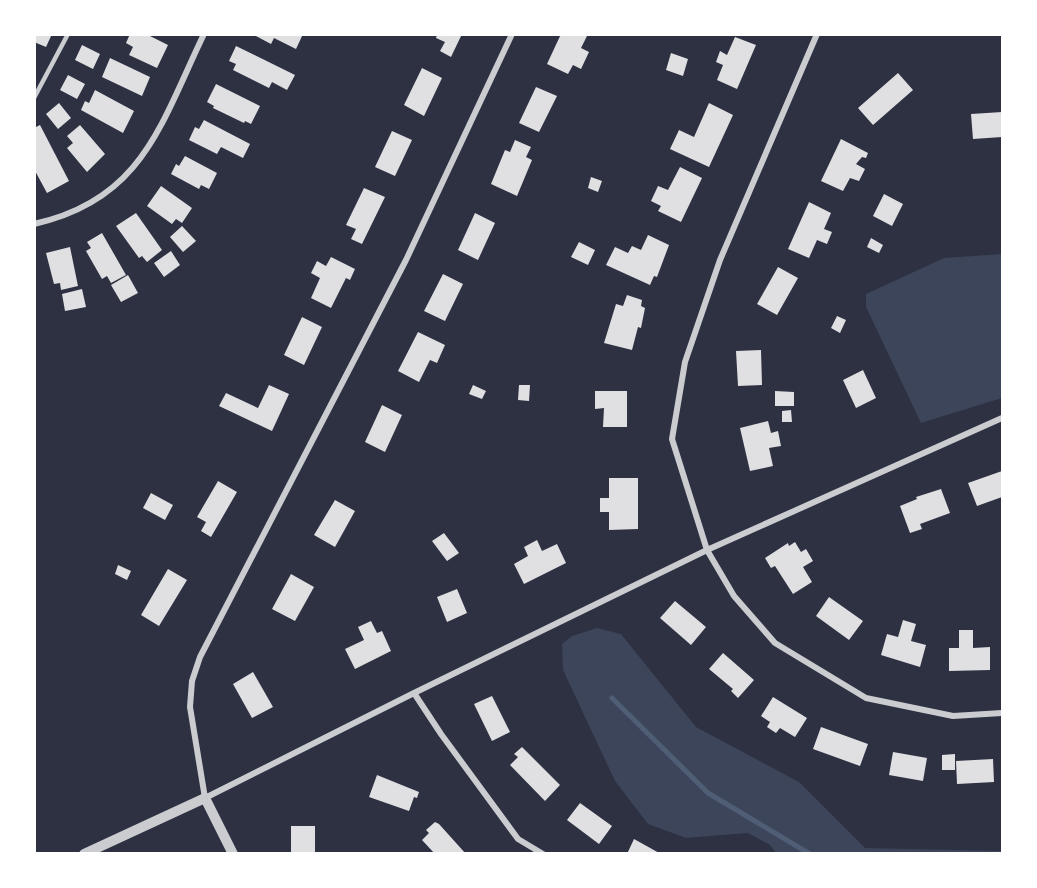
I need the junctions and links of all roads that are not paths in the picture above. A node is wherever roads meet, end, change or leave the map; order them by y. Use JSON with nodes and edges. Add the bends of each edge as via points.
{"nodes":[{"id":1,"x":68,"y":34,"type":"edge"},
{"id":2,"x":204,"y":34,"type":"edge"},
{"id":3,"x":512,"y":34,"type":"edge"},
{"id":4,"x":817,"y":34,"type":"edge"},
{"id":5,"x":34,"y":98,"type":"edge"},
{"id":6,"x":34,"y":224,"type":"edge"},
{"id":7,"x":1002,"y":418,"type":"edge"},
{"id":8,"x":707,"y":550,"type":"junction"},
{"id":9,"x":414,"y":693,"type":"junction"},
{"id":10,"x":1002,"y":714,"type":"edge"},
{"id":11,"x":206,"y":798,"type":"junction"},
{"id":12,"x":84,"y":854,"type":"edge"},
{"id":13,"x":233,"y":854,"type":"edge"},
{"id":14,"x":543,"y":854,"type":"edge"}],
"edges":[{"from":1,"to":5,"type":"lane"},
{"from":2,"to":6,"type":"street","via":[[150,145],[126,177],[82,208]]},
{"from":3,"to":11,"type":"street","via":[[406,260],[200,657],[192,681],[190,706]]},
{"from":4,"to":8,"type":"street","via":[[720,260],[685,362],[672,440]]},
{"from":7,"to":8,"type":"street"},
{"from":8,"to":9,"type":"street"},
{"from":8,"to":10,"type":"street","via":[[734,596],[775,644],[866,698],[953,716]]},
{"from":9,"to":11,"type":"street"},
{"from":9,"to":14,"type":"street","via":[[518,839]]},
{"from":11,"to":12,"type":"street"},
{"from":11,"to":13,"type":"street"}]}
